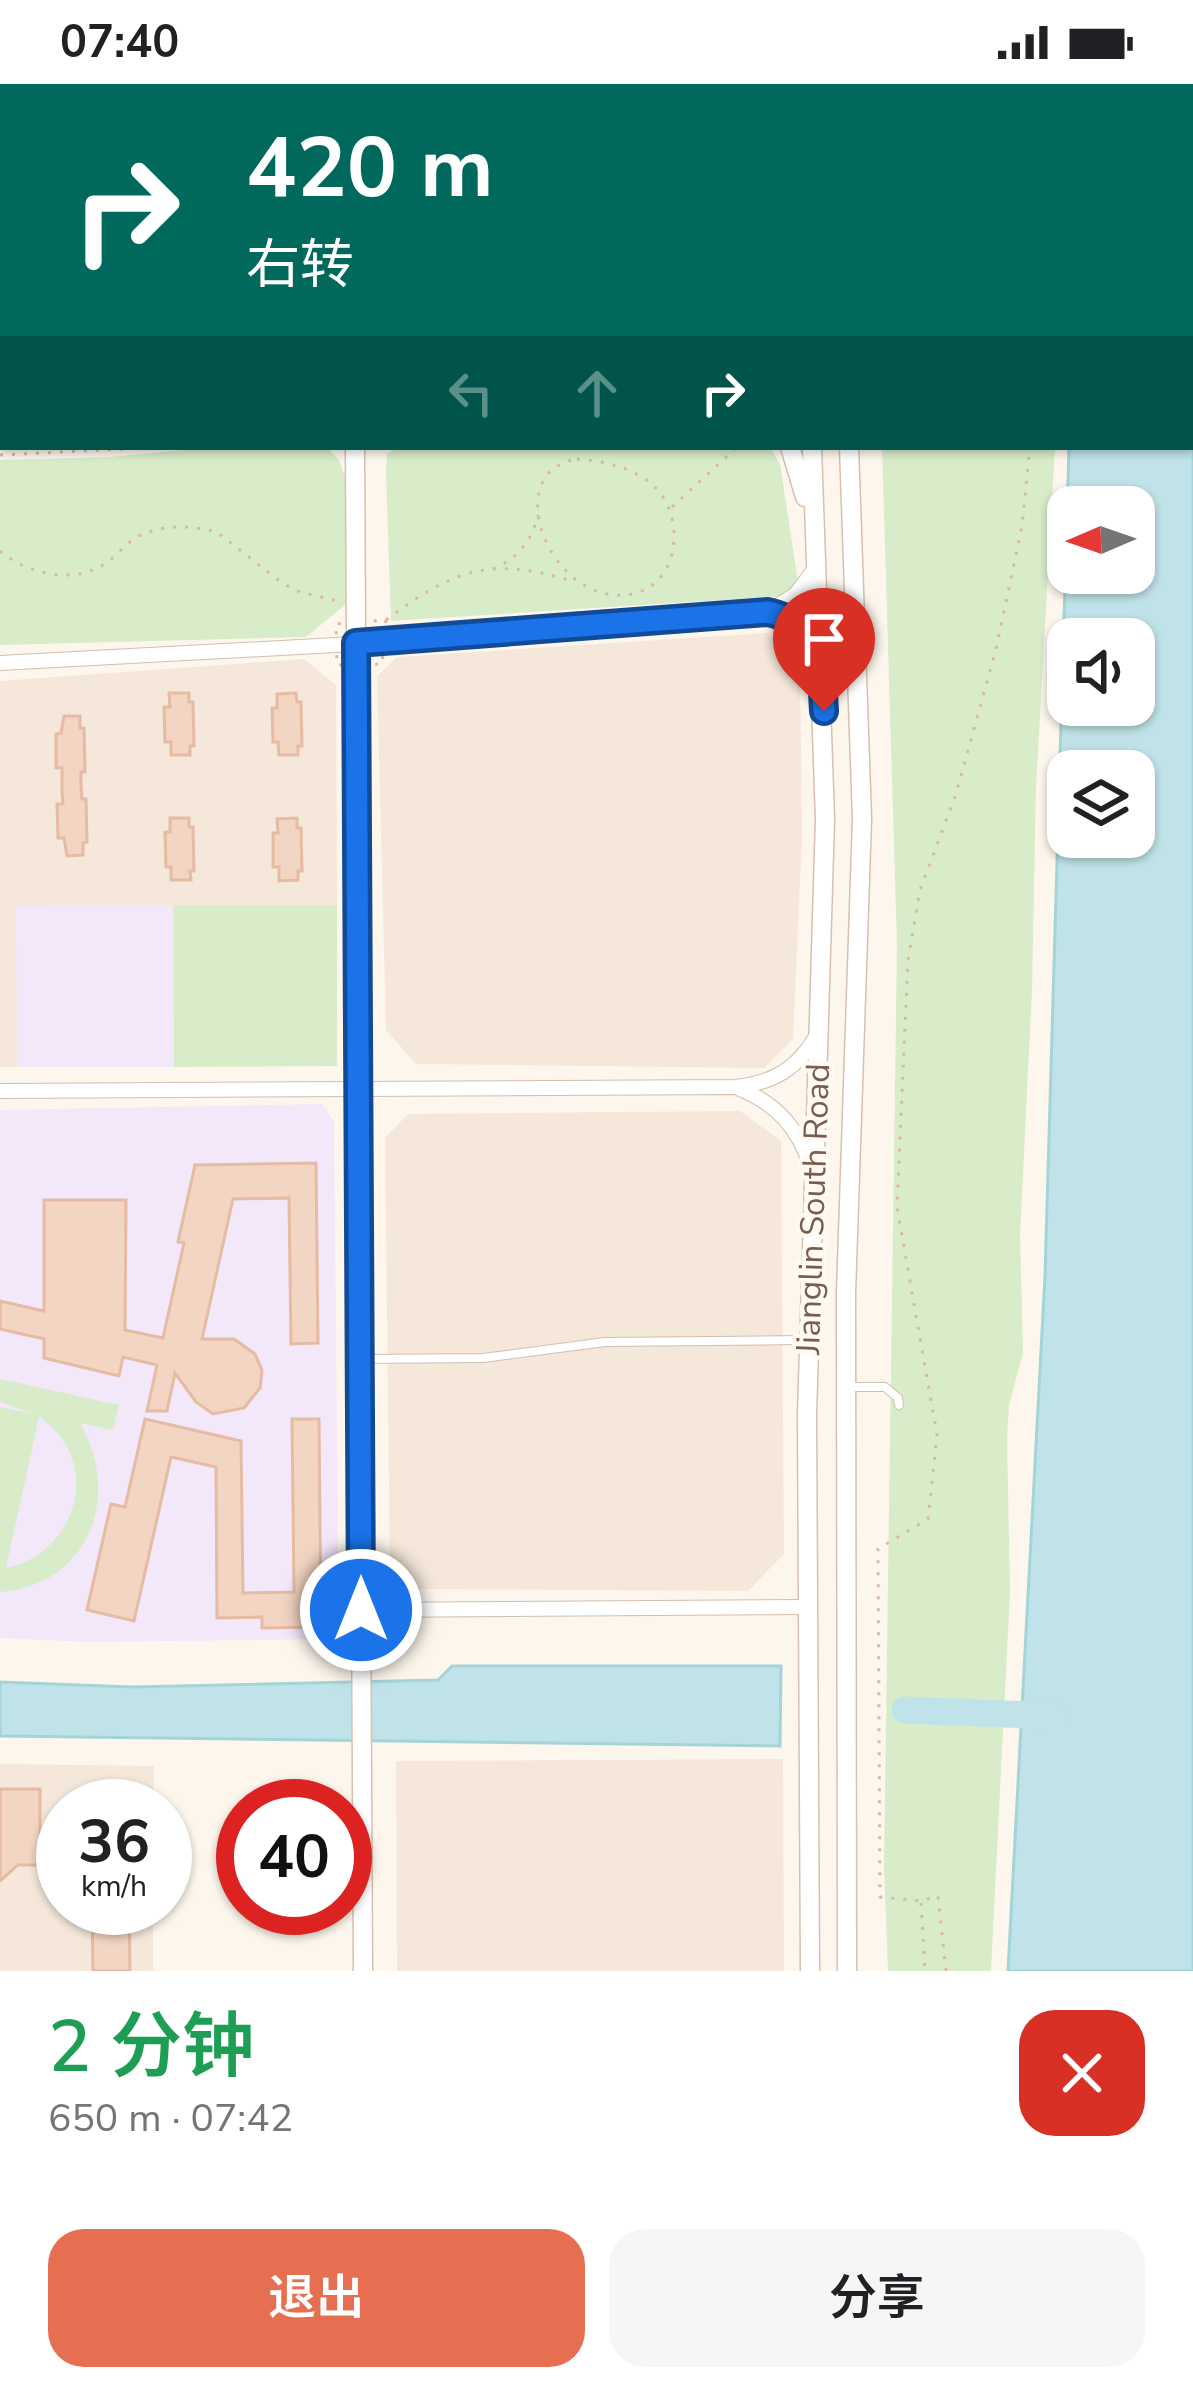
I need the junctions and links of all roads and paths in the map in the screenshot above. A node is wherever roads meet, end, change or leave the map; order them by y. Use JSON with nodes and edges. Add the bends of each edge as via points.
{"nodes":[{"id":1,"x":102,"y":450,"type":"edge"},
{"id":2,"x":355,"y":450,"type":"edge"},
{"id":3,"x":734,"y":450,"type":"edge"},
{"id":4,"x":791,"y":450,"type":"edge"},
{"id":5,"x":812,"y":450,"type":"edge"},
{"id":6,"x":849,"y":450,"type":"edge"},
{"id":7,"x":1030,"y":450,"type":"edge"},
{"id":8,"x":0,"y":455,"type":"edge"},
{"id":9,"x":670,"y":510,"type":"junction"},
{"id":10,"x":539,"y":512,"type":"junction"},
{"id":11,"x":815,"y":536,"type":"junction"},
{"id":12,"x":0,"y":551,"type":"edge"},
{"id":13,"x":817,"y":566,"type":"junction"},
{"id":14,"x":491,"y":570,"type":"junction"},
{"id":15,"x":573,"y":582,"type":"junction"},
{"id":16,"x":350,"y":602,"type":"dead end"},
{"id":17,"x":768,"y":612,"type":"junction"},
{"id":18,"x":386,"y":620,"type":"dead end"},
{"id":19,"x":356,"y":643,"type":"junction"},
{"id":20,"x":820,"y":653,"type":"junction"},
{"id":21,"x":0,"y":663,"type":"edge"},
{"id":22,"x":817,"y":1035,"type":"junction"},
{"id":23,"x":735,"y":1087,"type":"junction"},
{"id":24,"x":358,"y":1089,"type":"junction"},
{"id":25,"x":0,"y":1090,"type":"edge"},
{"id":26,"x":812,"y":1171,"type":"junction"},
{"id":27,"x":808,"y":1340,"type":"junction"},
{"id":28,"x":360,"y":1359,"type":"junction"},
{"id":29,"x":846,"y":1387,"type":"junction"},
{"id":30,"x":899,"y":1405,"type":"dead end"},
{"id":31,"x":808,"y":1607,"type":"junction"},
{"id":32,"x":361,"y":1610,"type":"junction"},
{"id":33,"x":921,"y":1901,"type":"junction"},
{"id":34,"x":363,"y":1971,"type":"edge"},
{"id":35,"x":810,"y":1971,"type":"edge"},
{"id":36,"x":847,"y":1971,"type":"edge"},
{"id":37,"x":925,"y":1971,"type":"edge"},
{"id":38,"x":946,"y":1971,"type":"edge"}],
"edges":[{"from":1,"to":8,"type":"path"},
{"from":2,"to":19,"type":"main road"},
{"from":3,"to":9,"type":"path"},
{"from":4,"to":11,"type":"main road"},
{"from":5,"to":11,"type":"main road","name":"Jianglin South Road"},
{"from":6,"to":29,"type":"main road","name":"Jianglin South Road","via":[[862,819]]},
{"from":7,"to":33,"type":"path","via":[[991,670],[920,890],[908,960],[897,1207],[937,1435],[928,1520],[878,1549],[880,1898]]},
{"from":9,"to":10,"type":"path","via":[[649,482],[577,459],[548,471],[539,484]]},
{"from":9,"to":15,"type":"path","via":[[670,560],[647,589],[616,596]]},
{"from":10,"to":14,"type":"path","via":[[518,554]]},
{"from":10,"to":15,"type":"path"},
{"from":11,"to":13,"type":"main road","name":"Jianglin South Road"},
{"from":12,"to":16,"type":"path","via":[[44,573],[93,571],[139,535],[202,528],[300,592]]},
{"from":13,"to":17,"type":"street"},
{"from":13,"to":20,"type":"main road","name":"Jianglin South Road"},
{"from":14,"to":15,"type":"path"},
{"from":14,"to":18,"type":"path","via":[[431,586]]},
{"from":17,"to":19,"type":"street"},
{"from":17,"to":20,"type":"street","via":[[794,621]]},
{"from":19,"to":21,"type":"street"},
{"from":19,"to":24,"type":"main road"},
{"from":20,"to":22,"type":"main road","name":"Jianglin South Road","via":[[825,819]]},
{"from":22,"to":23,"type":"street","via":[[775,1078]]},
{"from":22,"to":26,"type":"main road","name":"Jianglin South Road"},
{"from":23,"to":24,"type":"street"},
{"from":23,"to":26,"type":"street","via":[[777,1110]]},
{"from":24,"to":25,"type":"street"},
{"from":24,"to":28,"type":"main road"},
{"from":26,"to":27,"type":"main road","name":"Jianglin South Road"},
{"from":27,"to":28,"type":"lane","via":[[605,1342],[483,1358]]},
{"from":27,"to":31,"type":"main road","name":"Jianglin South Road"},
{"from":28,"to":32,"type":"main road"},
{"from":29,"to":30,"type":"lane","via":[[885,1387]]},
{"from":29,"to":36,"type":"main road","name":"Jianglin South Road"},
{"from":31,"to":32,"type":"street"},
{"from":31,"to":35,"type":"main road","name":"Jianglin South Road"},
{"from":32,"to":34,"type":"main road"},
{"from":33,"to":37,"type":"path"},
{"from":33,"to":38,"type":"path","via":[[938,1896]]}]}
